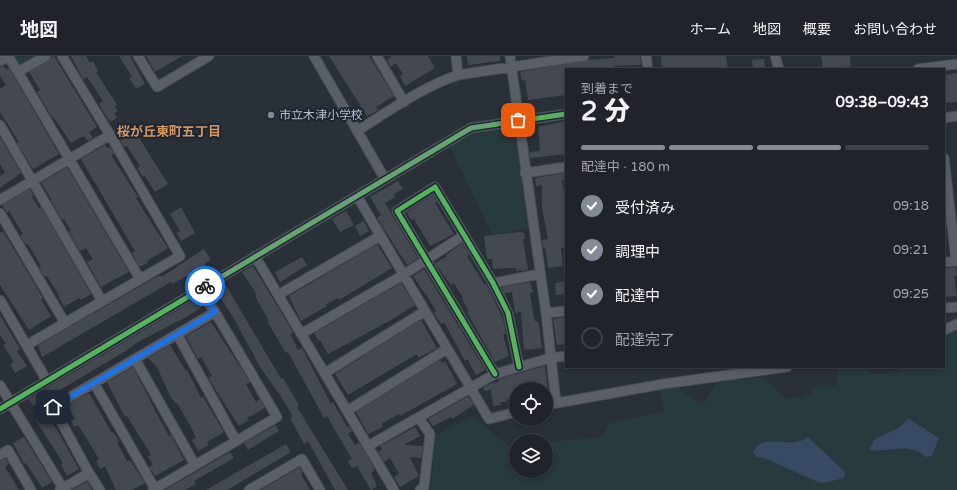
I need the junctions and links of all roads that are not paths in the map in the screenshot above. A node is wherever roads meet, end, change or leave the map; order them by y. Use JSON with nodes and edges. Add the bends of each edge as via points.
{"nodes":[{"id":1,"x":46,"y":56,"type":"edge"},
{"id":2,"x":62,"y":56,"type":"edge"},
{"id":3,"x":138,"y":56,"type":"edge"},
{"id":4,"x":209,"y":56,"type":"edge"},
{"id":5,"x":314,"y":56,"type":"edge"},
{"id":6,"x":456,"y":56,"type":"edge"},
{"id":7,"x":510,"y":56,"type":"edge"},
{"id":8,"x":584,"y":56,"type":"edge"},
{"id":9,"x":646,"y":56,"type":"edge"},
{"id":10,"x":775,"y":56,"type":"edge"},
{"id":11,"x":380,"y":57,"type":"edge"},
{"id":12,"x":568,"y":57,"type":"edge"},
{"id":13,"x":198,"y":59,"type":"edge"},
{"id":14,"x":0,"y":61,"type":"edge"},
{"id":15,"x":957,"y":64,"type":"edge"},
{"id":16,"x":511,"y":67,"type":"junction"},
{"id":17,"x":648,"y":68,"type":"edge"},
{"id":18,"x":779,"y":68,"type":"edge"},
{"id":19,"x":926,"y":68,"type":"edge"},
{"id":20,"x":18,"y":72,"type":"junction"},
{"id":21,"x":458,"y":75,"type":"junction"},
{"id":22,"x":404,"y":102,"type":"junction"},
{"id":23,"x":565,"y":114,"type":"edge"},
{"id":24,"x":957,"y":116,"type":"edge"},
{"id":25,"x":945,"y":118,"type":"edge"},
{"id":26,"x":518,"y":120,"type":"junction"},
{"id":27,"x":0,"y":125,"type":"edge"},
{"id":28,"x":357,"y":131,"type":"junction"},
{"id":29,"x":110,"y":135,"type":"junction"},
{"id":30,"x":70,"y":159,"type":"junction"},
{"id":31,"x":945,"y":166,"type":"edge"},
{"id":32,"x":565,"y":167,"type":"edge"},
{"id":33,"x":525,"y":173,"type":"junction"},
{"id":34,"x":385,"y":179,"type":"junction"},
{"id":35,"x":33,"y":181,"type":"junction"},
{"id":36,"x":357,"y":196,"type":"junction"},
{"id":37,"x":0,"y":200,"type":"edge"},
{"id":38,"x":0,"y":213,"type":"edge"},
{"id":39,"x":464,"y":235,"type":"junction"},
{"id":40,"x":380,"y":236,"type":"junction"},
{"id":41,"x":255,"y":256,"type":"junction"},
{"id":42,"x":426,"y":260,"type":"junction"},
{"id":43,"x":957,"y":261,"type":"edge"},
{"id":44,"x":945,"y":262,"type":"edge"},
{"id":45,"x":540,"y":274,"type":"junction"},
{"id":46,"x":404,"y":275,"type":"junction"},
{"id":47,"x":140,"y":279,"type":"junction"},
{"id":48,"x":493,"y":283,"type":"junction"},
{"id":49,"x":199,"y":290,"type":"junction"},
{"id":50,"x":278,"y":295,"type":"junction"},
{"id":51,"x":0,"y":300,"type":"edge"},
{"id":52,"x":102,"y":301,"type":"junction"},
{"id":53,"x":957,"y":307,"type":"edge"},
{"id":54,"x":945,"y":308,"type":"edge"},
{"id":55,"x":425,"y":311,"type":"junction"},
{"id":56,"x":565,"y":311,"type":"edge"},
{"id":57,"x":215,"y":312,"type":"junction"},
{"id":58,"x":546,"y":313,"type":"junction"},
{"id":59,"x":65,"y":323,"type":"junction"},
{"id":60,"x":957,"y":324,"type":"edge"},
{"id":61,"x":945,"y":330,"type":"edge"},
{"id":62,"x":176,"y":334,"type":"junction"},
{"id":63,"x":301,"y":334,"type":"junction"},
{"id":64,"x":27,"y":345,"type":"junction"},
{"id":65,"x":447,"y":349,"type":"junction"},
{"id":66,"x":565,"y":356,"type":"edge"},
{"id":67,"x":550,"y":358,"type":"junction"},
{"id":68,"x":135,"y":359,"type":"junction"},
{"id":69,"x":519,"y":367,"type":"junction"},
{"id":70,"x":780,"y":368,"type":"edge"},
{"id":71,"x":325,"y":373,"type":"junction"},
{"id":72,"x":495,"y":374,"type":"junction"},
{"id":73,"x":47,"y":380,"type":"junction"},
{"id":74,"x":94,"y":383,"type":"junction"},
{"id":75,"x":0,"y":385,"type":"edge"},
{"id":76,"x":470,"y":388,"type":"junction"},
{"id":77,"x":10,"y":403,"type":"junction"},
{"id":78,"x":556,"y":403,"type":"junction"},
{"id":79,"x":553,"y":404,"type":"edge"},
{"id":80,"x":0,"y":409,"type":"edge"},
{"id":81,"x":347,"y":411,"type":"junction"},
{"id":82,"x":509,"y":414,"type":"edge"},
{"id":83,"x":419,"y":418,"type":"junction"},
{"id":84,"x":236,"y":441,"type":"junction"},
{"id":85,"x":368,"y":446,"type":"junction"},
{"id":86,"x":0,"y":455,"type":"edge"},
{"id":87,"x":195,"y":465,"type":"junction"},
{"id":88,"x":89,"y":473,"type":"junction"},
{"id":89,"x":264,"y":486,"type":"edge"},
{"id":90,"x":31,"y":490,"type":"edge"},
{"id":91,"x":62,"y":490,"type":"edge"},
{"id":92,"x":100,"y":490,"type":"edge"},
{"id":93,"x":154,"y":490,"type":"edge"},
{"id":94,"x":249,"y":490,"type":"edge"},
{"id":95,"x":320,"y":490,"type":"edge"},
{"id":96,"x":394,"y":490,"type":"edge"},
{"id":97,"x":420,"y":490,"type":"edge"}],
"edges":[{"from":1,"to":20,"type":"street"},
{"from":2,"to":29,"type":"street"},
{"from":3,"to":13,"type":"street","via":[[157,87]]},
{"from":4,"to":13,"type":"street"},
{"from":5,"to":28,"type":"street"},
{"from":6,"to":21,"type":"street"},
{"from":7,"to":16,"type":"street"},
{"from":8,"to":12,"type":"street"},
{"from":9,"to":17,"type":"street"},
{"from":10,"to":18,"type":"street"},
{"from":11,"to":22,"type":"street"},
{"from":12,"to":16,"type":"street"},
{"from":14,"to":20,"type":"street","via":[[8,56]]},
{"from":15,"to":19,"type":"street"},
{"from":16,"to":21,"type":"street"},
{"from":16,"to":26,"type":"street"},
{"from":20,"to":30,"type":"street"},
{"from":21,"to":22,"type":"street"},
{"from":22,"to":28,"type":"street"},
{"from":23,"to":26,"type":"street"},
{"from":24,"to":25,"type":"street"},
{"from":26,"to":33,"type":"street"},
{"from":26,"to":34,"type":"street","via":[[471,128]]},
{"from":27,"to":35,"type":"street"},
{"from":28,"to":34,"type":"street"},
{"from":29,"to":30,"type":"street"},
{"from":29,"to":47,"type":"street","via":[[180,256]]},
{"from":30,"to":35,"type":"street"},
{"from":30,"to":47,"type":"street"},
{"from":31,"to":43,"type":"street"},
{"from":32,"to":33,"type":"street"},
{"from":33,"to":45,"type":"street"},
{"from":34,"to":36,"type":"street"},
{"from":35,"to":37,"type":"street"},
{"from":35,"to":52,"type":"street"},
{"from":36,"to":40,"type":"street"},
{"from":36,"to":41,"type":"street"},
{"from":38,"to":59,"type":"street"},
{"from":39,"to":42,"type":"street"},
{"from":39,"to":42,"type":"street","via":[[434,187],[397,211]]},
{"from":39,"to":48,"type":"street"},
{"from":40,"to":46,"type":"street"},
{"from":40,"to":50,"type":"street"},
{"from":41,"to":49,"type":"street"},
{"from":41,"to":50,"type":"street"},
{"from":42,"to":46,"type":"street"},
{"from":42,"to":72,"type":"street"},
{"from":43,"to":44,"type":"street"},
{"from":45,"to":48,"type":"street"},
{"from":45,"to":58,"type":"street"},
{"from":46,"to":55,"type":"street"},
{"from":46,"to":63,"type":"street"},
{"from":47,"to":52,"type":"street"},
{"from":48,"to":69,"type":"street","via":[[508,313]]},
{"from":49,"to":57,"type":"street"},
{"from":49,"to":73,"type":"street"},
{"from":50,"to":63,"type":"street"},
{"from":51,"to":64,"type":"street"},
{"from":52,"to":59,"type":"street"},
{"from":53,"to":54,"type":"street"},
{"from":55,"to":65,"type":"street"},
{"from":55,"to":71,"type":"street"},
{"from":56,"to":58,"type":"street"},
{"from":57,"to":62,"type":"street"},
{"from":57,"to":84,"type":"street","via":[[277,417]]},
{"from":58,"to":67,"type":"street"},
{"from":59,"to":64,"type":"street"},
{"from":60,"to":61,"type":"street"},
{"from":62,"to":68,"type":"street"},
{"from":62,"to":84,"type":"street"},
{"from":63,"to":71,"type":"street"},
{"from":64,"to":73,"type":"street"},
{"from":65,"to":76,"type":"street"},
{"from":65,"to":81,"type":"street"},
{"from":66,"to":67,"type":"street"},
{"from":67,"to":69,"type":"street"},
{"from":67,"to":78,"type":"street"},
{"from":68,"to":74,"type":"street"},
{"from":68,"to":87,"type":"street"},
{"from":69,"to":72,"type":"street"},
{"from":70,"to":78,"type":"street","via":[[662,384]]},
{"from":71,"to":81,"type":"street"},
{"from":72,"to":76,"type":"street"},
{"from":73,"to":77,"type":"street"},
{"from":74,"to":88,"type":"street","via":[[53,407]]},
{"from":74,"to":93,"type":"street"},
{"from":75,"to":77,"type":"street"},
{"from":76,"to":82,"type":"street","via":[[489,418]]},
{"from":76,"to":83,"type":"street"},
{"from":77,"to":80,"type":"street"},
{"from":77,"to":91,"type":"street"},
{"from":78,"to":79,"type":"street"},
{"from":81,"to":85,"type":"street"},
{"from":83,"to":85,"type":"street"},
{"from":83,"to":97,"type":"street","via":[[430,434],[424,488]]},
{"from":84,"to":87,"type":"street"},
{"from":85,"to":96,"type":"street"},
{"from":86,"to":90,"type":"street","via":[[8,450]]},
{"from":87,"to":93,"type":"street"},
{"from":88,"to":91,"type":"street"},
{"from":88,"to":92,"type":"street"},
{"from":89,"to":94,"type":"street"},
{"from":89,"to":95,"type":"street","via":[[302,459]]}]}
